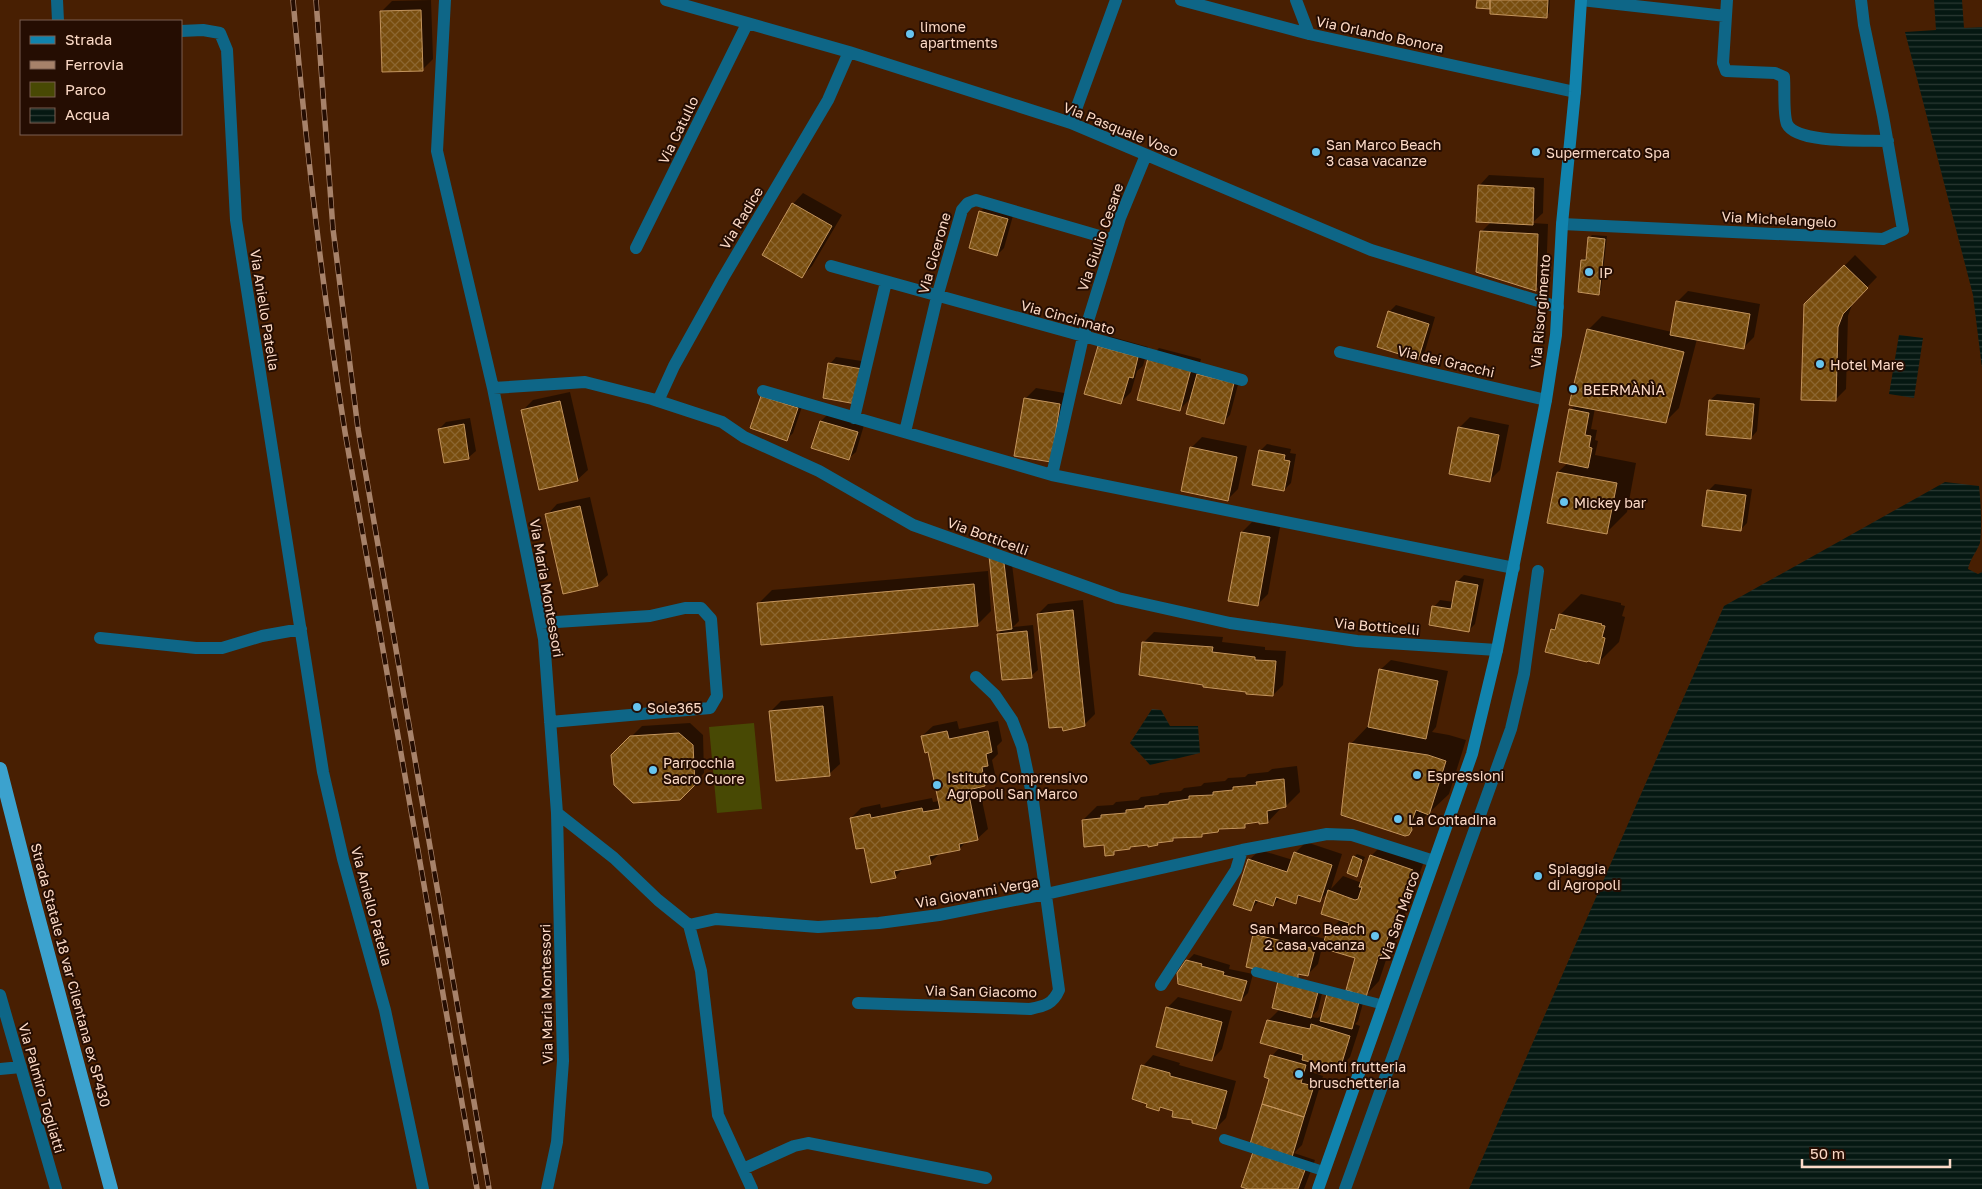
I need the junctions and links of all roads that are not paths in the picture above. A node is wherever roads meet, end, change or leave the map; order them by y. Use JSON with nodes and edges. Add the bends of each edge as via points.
{"nodes":[{"id":1,"x":57,"y":0,"type":"edge"},
{"id":2,"x":666,"y":0,"type":"edge"},
{"id":3,"x":1116,"y":0,"type":"edge"},
{"id":4,"x":1181,"y":0,"type":"edge"},
{"id":5,"x":1296,"y":0,"type":"edge"},
{"id":6,"x":1581,"y":0,"type":"edge"},
{"id":7,"x":1727,"y":0,"type":"edge"},
{"id":8,"x":1861,"y":0,"type":"edge"},
{"id":9,"x":444,"y":1,"type":"edge"},
{"id":10,"x":1726,"y":16,"type":"junction"},
{"id":11,"x":58,"y":20,"type":"edge"},
{"id":12,"x":747,"y":24,"type":"junction"},
{"id":13,"x":182,"y":31,"type":"edge"},
{"id":14,"x":1309,"y":34,"type":"junction"},
{"id":15,"x":849,"y":52,"type":"junction"},
{"id":16,"x":1575,"y":92,"type":"junction"},
{"id":17,"x":1071,"y":123,"type":"junction"},
{"id":18,"x":1888,"y":141,"type":"junction"},
{"id":19,"x":1146,"y":155,"type":"junction"},
{"id":20,"x":1562,"y":224,"type":"junction"},
{"id":21,"x":1113,"y":240,"type":"junction"},
{"id":22,"x":636,"y":248,"type":"dead end"},
{"id":23,"x":831,"y":266,"type":"dead end"},
{"id":24,"x":886,"y":282,"type":"junction"},
{"id":25,"x":937,"y":296,"type":"junction"},
{"id":26,"x":1558,"y":307,"type":"junction"},
{"id":27,"x":1083,"y":337,"type":"junction"},
{"id":28,"x":1340,"y":352,"type":"dead end"},
{"id":29,"x":1242,"y":380,"type":"dead end"},
{"id":30,"x":493,"y":388,"type":"junction"},
{"id":31,"x":763,"y":391,"type":"dead end"},
{"id":32,"x":658,"y":400,"type":"junction"},
{"id":33,"x":1546,"y":400,"type":"junction"},
{"id":34,"x":854,"y":418,"type":"junction"},
{"id":35,"x":905,"y":432,"type":"junction"},
{"id":36,"x":1052,"y":476,"type":"junction"},
{"id":37,"x":1514,"y":568,"type":"junction"},
{"id":38,"x":1538,"y":571,"type":"dead end"},
{"id":39,"x":540,"y":623,"type":"junction"},
{"id":40,"x":301,"y":629,"type":"junction"},
{"id":41,"x":100,"y":638,"type":"dead end"},
{"id":42,"x":1497,"y":650,"type":"junction"},
{"id":43,"x":976,"y":677,"type":"dead end"},
{"id":44,"x":550,"y":722,"type":"junction"},
{"id":45,"x":0,"y":769,"type":"edge"},
{"id":46,"x":557,"y":813,"type":"junction"},
{"id":47,"x":1242,"y":850,"type":"junction"},
{"id":48,"x":1434,"y":861,"type":"junction"},
{"id":49,"x":1046,"y":894,"type":"junction"},
{"id":50,"x":689,"y":925,"type":"junction"},
{"id":51,"x":1256,"y":972,"type":"dead end"},
{"id":52,"x":1161,"y":985,"type":"dead end"},
{"id":53,"x":0,"y":995,"type":"edge"},
{"id":54,"x":858,"y":1002,"type":"dead end"},
{"id":55,"x":1384,"y":1005,"type":"junction"},
{"id":56,"x":21,"y":1067,"type":"junction"},
{"id":57,"x":0,"y":1069,"type":"edge"},
{"id":58,"x":1224,"y":1138,"type":"dead end"},
{"id":59,"x":743,"y":1169,"type":"junction"},
{"id":60,"x":1323,"y":1171,"type":"junction"},
{"id":61,"x":986,"y":1178,"type":"dead end"},
{"id":62,"x":56,"y":1189,"type":"edge"},
{"id":63,"x":111,"y":1189,"type":"edge"},
{"id":64,"x":423,"y":1189,"type":"edge"},
{"id":65,"x":547,"y":1189,"type":"edge"},
{"id":66,"x":752,"y":1189,"type":"edge"},
{"id":67,"x":1318,"y":1189,"type":"edge"},
{"id":68,"x":1345,"y":1189,"type":"edge"}],
"edges":[{"from":1,"to":11,"type":"street"},
{"from":2,"to":12,"type":"street","name":"Via Pasquale Voso"},
{"from":3,"to":17,"type":"street"},
{"from":4,"to":14,"type":"street","name":"Via Orlando Bonora"},
{"from":5,"to":14,"type":"street"},
{"from":6,"to":10,"type":"street"},
{"from":6,"to":16,"type":"main road","name":"Via Risorgimento"},
{"from":7,"to":10,"type":"street"},
{"from":8,"to":18,"type":"street","name":"Via Michelangelo"},
{"from":9,"to":30,"type":"street","name":"Via Maria Montessori","via":[[437,151]]},
{"from":10,"to":18,"type":"street","via":[[1723,63],[1726,70],[1775,72],[1784,77],[1786,122],[1791,129],[1809,137]]},
{"from":12,"to":15,"type":"street","name":"Via Pasquale Voso"},
{"from":12,"to":22,"type":"street","name":"Via Catullo"},
{"from":13,"to":40,"type":"street","name":"Via Aniello Patella","via":[[220,33],[227,50],[236,220]]},
{"from":14,"to":16,"type":"street","name":"Via Orlando Bonora"},
{"from":15,"to":17,"type":"street","name":"Via Pasquale Voso"},
{"from":15,"to":32,"type":"street","name":"Via Radice","via":[[828,100],[723,278]]},
{"from":16,"to":20,"type":"main road","name":"Via Risorgimento"},
{"from":17,"to":19,"type":"street","name":"Via Pasquale Voso"},
{"from":18,"to":20,"type":"street","name":"Via Michelangelo","via":[[1903,230],[1883,239]]},
{"from":19,"to":21,"type":"street","name":"Via Giulio Cesare"},
{"from":19,"to":26,"type":"street","name":"Via Pasquale Voso","via":[[1371,250]]},
{"from":20,"to":26,"type":"main road","name":"Via Risorgimento"},
{"from":21,"to":25,"type":"street","name":"Via Cicerone","via":[[976,200],[962,210]]},
{"from":21,"to":27,"type":"street","name":"Via Giulio Cesare"},
{"from":23,"to":24,"type":"street","name":"Via Cincinnato"},
{"from":24,"to":25,"type":"street","name":"Via Cincinnato"},
{"from":24,"to":34,"type":"street"},
{"from":25,"to":27,"type":"street","name":"Via Cincinnato"},
{"from":25,"to":35,"type":"street","name":"Via Cicerone"},
{"from":26,"to":33,"type":"main road","name":"Via Risorgimento"},
{"from":27,"to":29,"type":"street","name":"Via Cincinnato"},
{"from":27,"to":36,"type":"street","name":"Via Giulio Cesare"},
{"from":28,"to":33,"type":"street","name":"Via dei Gracchi"},
{"from":30,"to":32,"type":"street","name":"Via Botticelli","via":[[585,382]]},
{"from":30,"to":39,"type":"street","name":"Via Maria Montessori"},
{"from":31,"to":34,"type":"street"},
{"from":32,"to":42,"type":"street","name":"Via Botticelli","via":[[722,422],[744,437],[819,471],[913,525],[1118,598],[1239,624],[1357,640]]},
{"from":33,"to":37,"type":"main road","name":"Via Risorgimento"},
{"from":34,"to":35,"type":"street"},
{"from":35,"to":36,"type":"street"},
{"from":36,"to":37,"type":"street"},
{"from":37,"to":42,"type":"main road","name":"Via Risorgimento"},
{"from":38,"to":68,"type":"street","via":[[1524,674],[1511,729]]},
{"from":39,"to":44,"type":"street","name":"Via Maria Montessori"},
{"from":39,"to":44,"type":"street","via":[[650,616],[685,608],[701,608],[711,619],[717,696],[710,708]]},
{"from":40,"to":41,"type":"street","via":[[222,648]]},
{"from":40,"to":64,"type":"street","name":"Via Aniello Patella","via":[[323,772],[343,859],[385,1010]]},
{"from":42,"to":48,"type":"main road","name":"Via San Marco","via":[[1472,754]]},
{"from":43,"to":49,"type":"street","via":[[995,695],[1012,720],[1022,746]]},
{"from":44,"to":46,"type":"street","name":"Via Maria Montessori"},
{"from":45,"to":63,"type":"highway","name":"Strada Statale 18 var Cilentana ex SP430"},
{"from":46,"to":50,"type":"street","via":[[614,858]]},
{"from":46,"to":65,"type":"street","name":"Via Maria Montessori","via":[[563,1061],[556,1142]]},
{"from":47,"to":48,"type":"street","name":"Via Giovanni Verga","via":[[1327,834],[1352,835]]},
{"from":47,"to":49,"type":"street","name":"Via Giovanni Verga"},
{"from":47,"to":52,"type":"street","via":[[1236,870]]},
{"from":48,"to":55,"type":"main road","name":"Via San Marco"},
{"from":49,"to":50,"type":"street","name":"Via Giovanni Verga","via":[[879,923],[818,927],[716,919]]},
{"from":49,"to":54,"type":"street","name":"Via San Giacomo","via":[[1059,990],[1055,999],[1044,1006],[1030,1009]]},
{"from":50,"to":59,"type":"street","via":[[701,972],[718,1115]]},
{"from":51,"to":55,"type":"lane"},
{"from":53,"to":56,"type":"street","name":"Via Palmiro Togliatti"},
{"from":55,"to":60,"type":"main road","name":"Via San Marco"},
{"from":56,"to":57,"type":"street"},
{"from":56,"to":62,"type":"street","name":"Via Palmiro Togliatti"},
{"from":58,"to":60,"type":"lane"},
{"from":59,"to":61,"type":"street","via":[[808,1143]]},
{"from":59,"to":66,"type":"street"},
{"from":60,"to":67,"type":"main road","name":"Via San Marco"}]}
